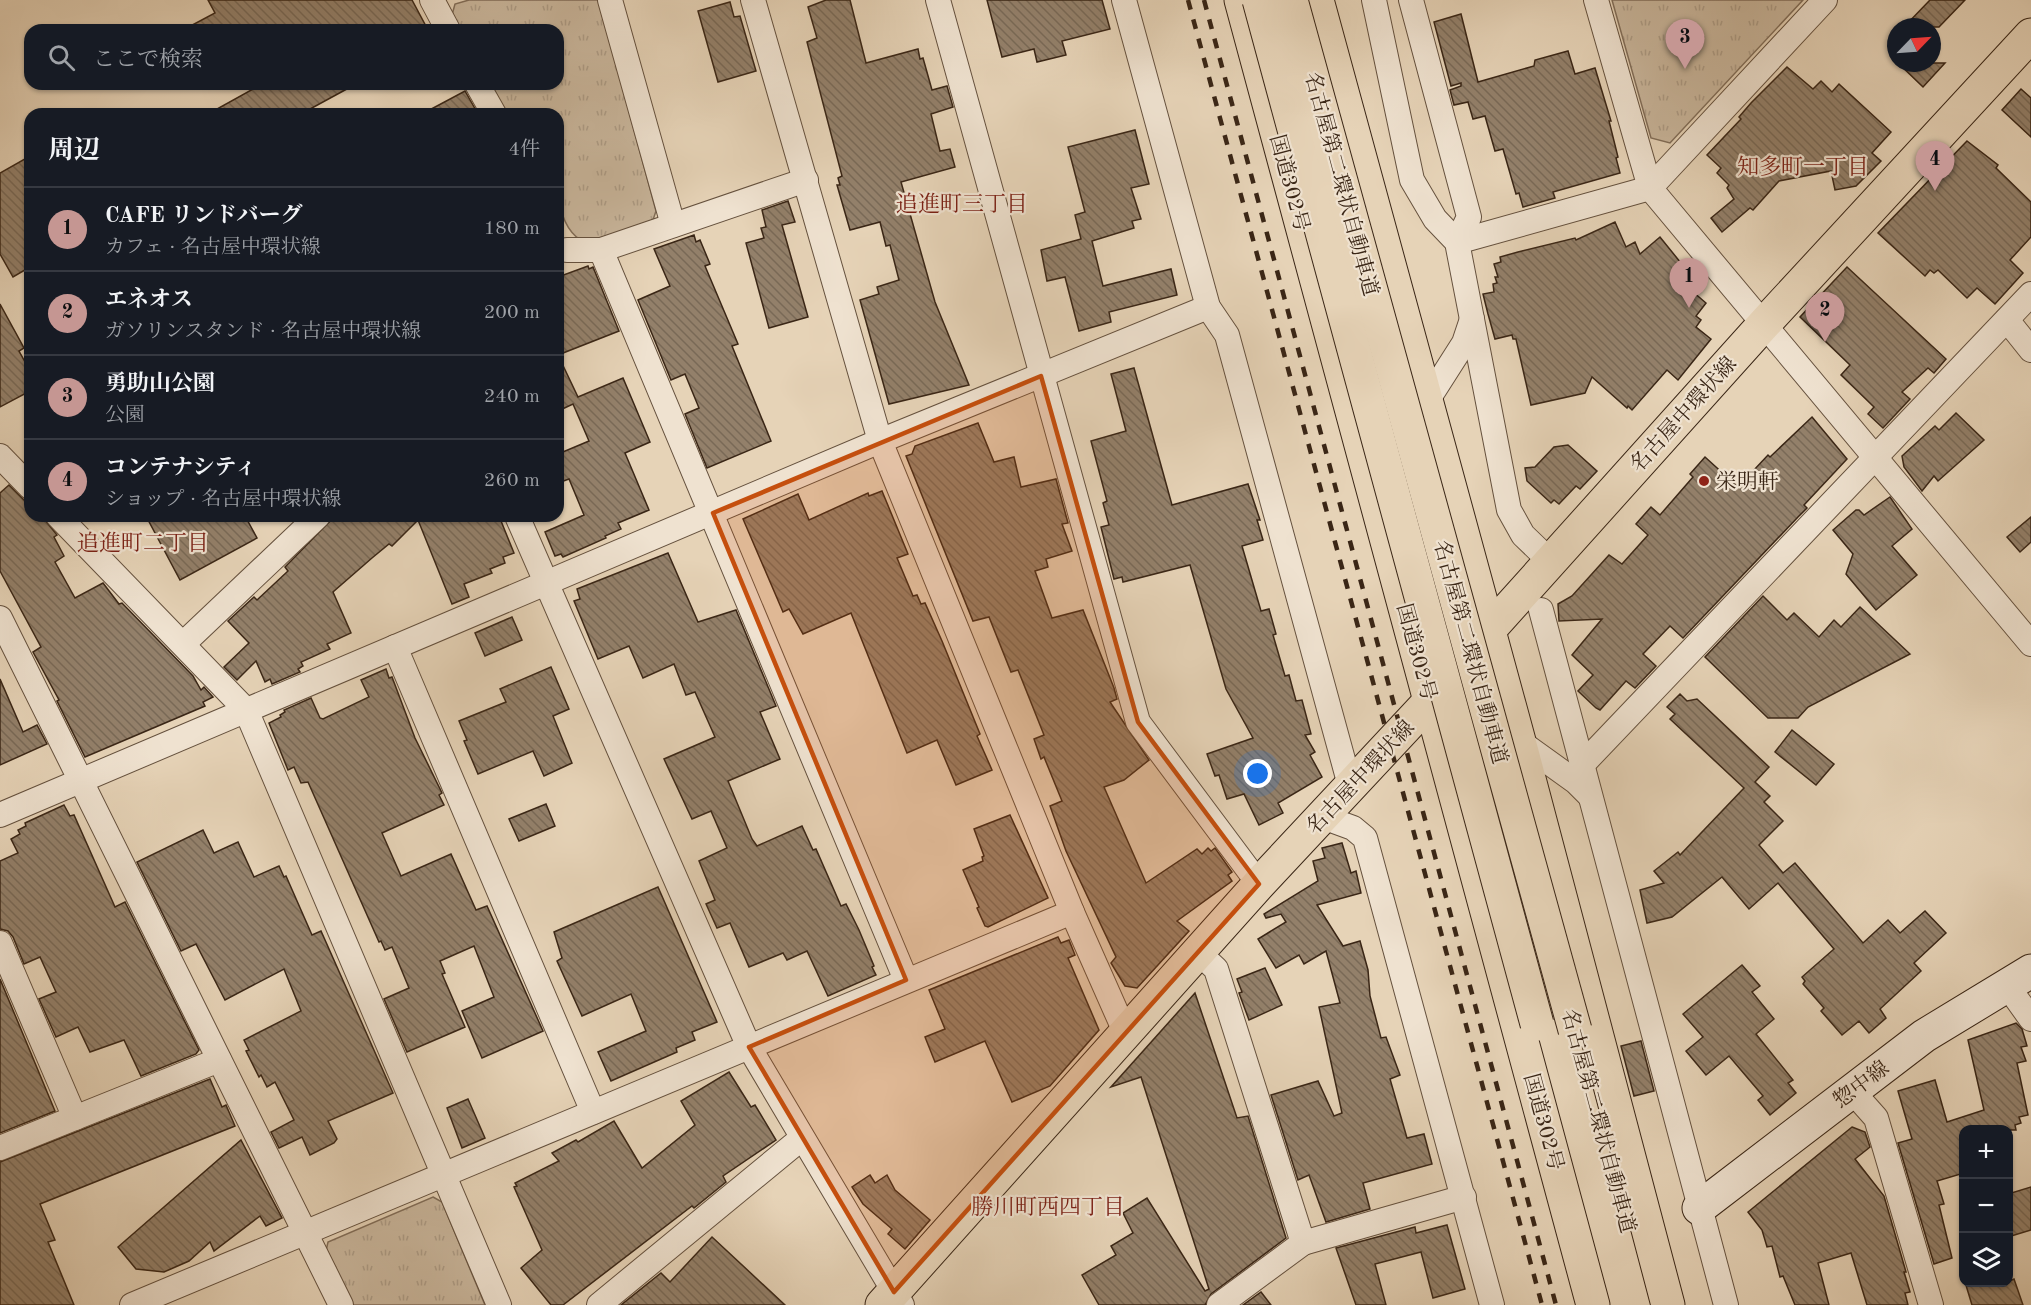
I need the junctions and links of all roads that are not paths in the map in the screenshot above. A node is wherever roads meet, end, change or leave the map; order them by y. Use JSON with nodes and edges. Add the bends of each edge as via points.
{"nodes":[{"id":1,"x":432,"y":0,"type":"edge"},
{"id":2,"x":610,"y":0,"type":"edge"},
{"id":3,"x":753,"y":0,"type":"edge"},
{"id":4,"x":938,"y":0,"type":"edge"},
{"id":5,"x":1124,"y":0,"type":"edge"},
{"id":6,"x":1224,"y":0,"type":"edge"},
{"id":7,"x":1241,"y":0,"type":"edge"},
{"id":8,"x":1259,"y":0,"type":"edge"},
{"id":9,"x":1292,"y":0,"type":"edge"},
{"id":10,"x":1374,"y":0,"type":"edge"},
{"id":11,"x":1411,"y":0,"type":"edge"},
{"id":12,"x":1596,"y":0,"type":"edge"},
{"id":13,"x":1825,"y":0,"type":"edge"},
{"id":14,"x":1320,"y":8,"type":"edge"},
{"id":15,"x":445,"y":24,"type":"edge"},
{"id":16,"x":2031,"y":35,"type":"edge"},
{"id":17,"x":480,"y":90,"type":"edge"},
{"id":18,"x":491,"y":108,"type":"edge"},
{"id":19,"x":806,"y":180,"type":"junction"},
{"id":20,"x":1650,"y":188,"type":"junction"},
{"id":21,"x":673,"y":225,"type":"junction"},
{"id":22,"x":1457,"y":242,"type":"junction"},
{"id":23,"x":564,"y":247,"type":"edge"},
{"id":24,"x":601,"y":250,"type":"junction"},
{"id":25,"x":2031,"y":294,"type":"edge"},
{"id":26,"x":1208,"y":308,"type":"junction"},
{"id":27,"x":1472,"y":319,"type":"junction"},
{"id":28,"x":2007,"y":320,"type":"junction"},
{"id":29,"x":1764,"y":324,"type":"junction"},
{"id":30,"x":2031,"y":350,"type":"edge"},
{"id":31,"x":1041,"y":376,"type":"junction"},
{"id":32,"x":1427,"y":400,"type":"junction"},
{"id":33,"x":1360,"y":436,"type":"junction"},
{"id":34,"x":880,"y":441,"type":"junction"},
{"id":35,"x":0,"y":456,"type":"edge"},
{"id":36,"x":1875,"y":460,"type":"junction"},
{"id":37,"x":24,"y":481,"type":"edge"},
{"id":38,"x":713,"y":513,"type":"junction"},
{"id":39,"x":64,"y":522,"type":"edge"},
{"id":40,"x":312,"y":522,"type":"edge"},
{"id":41,"x":520,"y":522,"type":"edge"},
{"id":42,"x":1551,"y":562,"type":"junction"},
{"id":43,"x":546,"y":583,"type":"junction"},
{"id":44,"x":1541,"y":610,"type":"dead end"},
{"id":45,"x":0,"y":618,"type":"edge"},
{"id":46,"x":1489,"y":630,"type":"junction"},
{"id":47,"x":183,"y":644,"type":"junction"},
{"id":48,"x":2031,"y":644,"type":"edge"},
{"id":49,"x":395,"y":647,"type":"junction"},
{"id":50,"x":1430,"y":701,"type":"junction"},
{"id":51,"x":246,"y":710,"type":"junction"},
{"id":52,"x":1519,"y":741,"type":"junction"},
{"id":53,"x":1581,"y":766,"type":"junction"},
{"id":54,"x":80,"y":783,"type":"junction"},
{"id":55,"x":1351,"y":789,"type":"junction"},
{"id":56,"x":1589,"y":795,"type":"junction"},
{"id":57,"x":0,"y":815,"type":"edge"},
{"id":58,"x":1323,"y":817,"type":"junction"},
{"id":59,"x":1259,"y":884,"type":"junction"},
{"id":60,"x":1072,"y":912,"type":"junction"},
{"id":61,"x":0,"y":943,"type":"edge"},
{"id":62,"x":1199,"y":952,"type":"junction"},
{"id":63,"x":2019,"y":977,"type":"edge"},
{"id":64,"x":906,"y":980,"type":"junction"},
{"id":65,"x":2031,"y":1019,"type":"edge"},
{"id":66,"x":1126,"y":1034,"type":"junction"},
{"id":67,"x":749,"y":1047,"type":"junction"},
{"id":68,"x":219,"y":1060,"type":"junction"},
{"id":69,"x":1852,"y":1091,"type":"junction"},
{"id":70,"x":593,"y":1112,"type":"junction"},
{"id":71,"x":75,"y":1118,"type":"junction"},
{"id":72,"x":801,"y":1138,"type":"junction"},
{"id":73,"x":0,"y":1148,"type":"edge"},
{"id":74,"x":443,"y":1176,"type":"junction"},
{"id":75,"x":1464,"y":1197,"type":"junction"},
{"id":76,"x":1699,"y":1208,"type":"junction"},
{"id":77,"x":305,"y":1234,"type":"junction"},
{"id":78,"x":1303,"y":1244,"type":"junction"},
{"id":79,"x":893,"y":1301,"type":"edge"},
{"id":80,"x":132,"y":1305,"type":"edge"},
{"id":81,"x":340,"y":1305,"type":"edge"},
{"id":82,"x":499,"y":1305,"type":"edge"},
{"id":83,"x":599,"y":1305,"type":"edge"},
{"id":84,"x":1219,"y":1305,"type":"edge"},
{"id":85,"x":1492,"y":1305,"type":"edge"},
{"id":86,"x":1593,"y":1305,"type":"edge"},
{"id":87,"x":1611,"y":1305,"type":"edge"},
{"id":88,"x":1648,"y":1305,"type":"edge"},
{"id":89,"x":1668,"y":1305,"type":"edge"},
{"id":90,"x":1726,"y":1305,"type":"edge"},
{"id":91,"x":1931,"y":1305,"type":"edge"}],
"edges":[{"from":1,"to":15,"type":"street"},
{"from":2,"to":21,"type":"street"},
{"from":3,"to":19,"type":"street"},
{"from":4,"to":31,"type":"street"},
{"from":5,"to":26,"type":"street"},
{"from":6,"to":33,"type":"main road","via":[[1315,326]]},
{"from":7,"to":33,"type":"main road","name":"国道302号"},
{"from":8,"to":87,"type":"main road","name":"名古屋第二環状自動車道","bridge":true},
{"from":9,"to":88,"type":"main road","name":"名古屋第二環状自動車道","bridge":true},
{"from":10,"to":22,"type":"street","via":[[1412,180],[1425,205]]},
{"from":11,"to":22,"type":"street","via":[[1468,217]]},
{"from":12,"to":20,"type":"street"},
{"from":13,"to":20,"type":"street"},
{"from":14,"to":32,"type":"main road"},
{"from":16,"to":29,"type":"main road","name":"名古屋中環状線"},
{"from":17,"to":18,"type":"street"},
{"from":19,"to":21,"type":"street"},
{"from":19,"to":34,"type":"street"},
{"from":20,"to":22,"type":"street"},
{"from":20,"to":29,"type":"street"},
{"from":21,"to":24,"type":"street"},
{"from":22,"to":27,"type":"street"},
{"from":23,"to":24,"type":"street"},
{"from":24,"to":38,"type":"street"},
{"from":25,"to":28,"type":"street"},
{"from":26,"to":31,"type":"street"},
{"from":26,"to":55,"type":"street","via":[[1227,334]]},
{"from":27,"to":32,"type":"street","via":[[1464,343]]},
{"from":27,"to":42,"type":"street","via":[[1509,510],[1522,535]]},
{"from":28,"to":30,"type":"street"},
{"from":28,"to":36,"type":"street"},
{"from":29,"to":36,"type":"street"},
{"from":29,"to":42,"type":"main road","name":"名古屋中環状線"},
{"from":31,"to":34,"type":"street"},
{"from":31,"to":59,"type":"street","via":[[1138,722]]},
{"from":32,"to":46,"type":"main road"},
{"from":33,"to":50,"type":"main road","name":"国道302号"},
{"from":34,"to":38,"type":"street"},
{"from":34,"to":60,"type":"street"},
{"from":35,"to":37,"type":"street"},
{"from":36,"to":48,"type":"street"},
{"from":36,"to":53,"type":"street"},
{"from":38,"to":43,"type":"street"},
{"from":38,"to":64,"type":"street"},
{"from":39,"to":47,"type":"street"},
{"from":40,"to":47,"type":"street"},
{"from":41,"to":43,"type":"street"},
{"from":42,"to":46,"type":"main road","name":"名古屋中環状線"},
{"from":43,"to":49,"type":"street"},
{"from":43,"to":67,"type":"street"},
{"from":44,"to":53,"type":"street"},
{"from":45,"to":54,"type":"street"},
{"from":46,"to":50,"type":"main road","name":"名古屋中環状線"},
{"from":46,"to":52,"type":"main road"},
{"from":47,"to":51,"type":"street"},
{"from":49,"to":51,"type":"street"},
{"from":49,"to":70,"type":"street"},
{"from":50,"to":55,"type":"main road","name":"名古屋中環状線"},
{"from":50,"to":86,"type":"main road","name":"国道302号"},
{"from":51,"to":54,"type":"street"},
{"from":51,"to":74,"type":"street"},
{"from":52,"to":56,"type":"street"},
{"from":52,"to":89,"type":"main road"},
{"from":53,"to":56,"type":"street"},
{"from":54,"to":57,"type":"street"},
{"from":54,"to":68,"type":"street"},
{"from":55,"to":58,"type":"main road","name":"名古屋中環状線"},
{"from":56,"to":76,"type":"street"},
{"from":58,"to":59,"type":"main road","name":"名古屋中環状線"},
{"from":58,"to":75,"type":"street","via":[[1353,828],[1365,838]]},
{"from":59,"to":62,"type":"main road","name":"名古屋中環状線"},
{"from":60,"to":64,"type":"street"},
{"from":60,"to":66,"type":"street"},
{"from":61,"to":71,"type":"street"},
{"from":62,"to":66,"type":"main road","name":"名古屋中環状線"},
{"from":62,"to":78,"type":"street","via":[[1216,969]]},
{"from":63,"to":65,"type":"street"},
{"from":63,"to":69,"type":"street","name":"惣中線","via":[[1924,1036]]},
{"from":64,"to":67,"type":"street"},
{"from":66,"to":79,"type":"main road","name":"名古屋中環状線"},
{"from":67,"to":70,"type":"street"},
{"from":67,"to":72,"type":"street"},
{"from":68,"to":71,"type":"street"},
{"from":68,"to":77,"type":"street"},
{"from":69,"to":76,"type":"street","name":"惣中線"},
{"from":69,"to":91,"type":"street","via":[[1876,1118]]},
{"from":70,"to":74,"type":"street"},
{"from":71,"to":73,"type":"street"},
{"from":72,"to":79,"type":"street"},
{"from":72,"to":83,"type":"street"},
{"from":74,"to":77,"type":"street"},
{"from":74,"to":82,"type":"street"},
{"from":75,"to":78,"type":"street"},
{"from":75,"to":85,"type":"street"},
{"from":76,"to":90,"type":"street"},
{"from":77,"to":80,"type":"street"},
{"from":77,"to":81,"type":"street"},
{"from":78,"to":84,"type":"street"}]}
